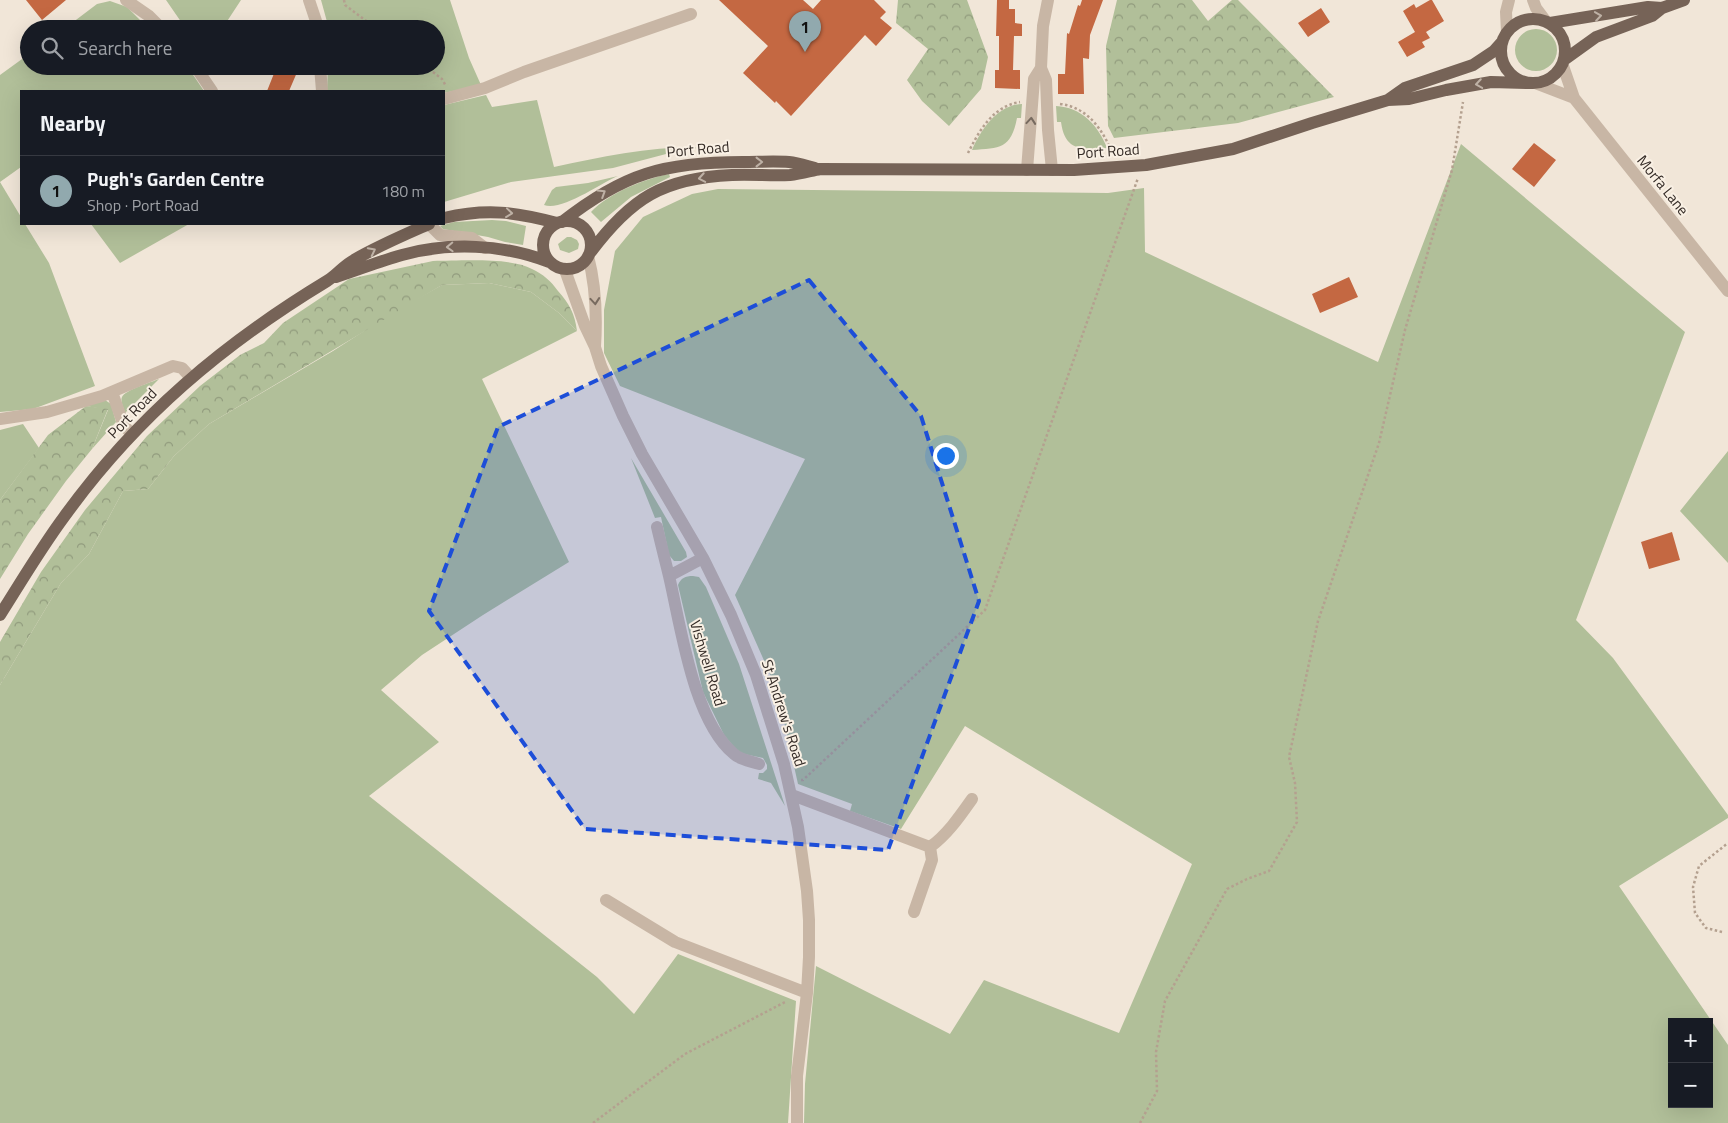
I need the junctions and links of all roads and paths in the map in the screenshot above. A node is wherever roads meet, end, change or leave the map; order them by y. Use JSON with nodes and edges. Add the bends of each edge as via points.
{"nodes":[{"id":1,"x":126,"y":0,"type":"edge"},
{"id":2,"x":309,"y":0,"type":"edge"},
{"id":3,"x":344,"y":0,"type":"edge"},
{"id":4,"x":1048,"y":0,"type":"edge"},
{"id":5,"x":1509,"y":0,"type":"edge"},
{"id":6,"x":1533,"y":0,"type":"edge"},
{"id":7,"x":1684,"y":0,"type":"edge"},
{"id":8,"x":1662,"y":8,"type":"junction"},
{"id":9,"x":692,"y":14,"type":"dead end"},
{"id":10,"x":153,"y":20,"type":"edge"},
{"id":11,"x":316,"y":20,"type":"edge"},
{"id":12,"x":365,"y":20,"type":"edge"},
{"id":13,"x":1548,"y":22,"type":"junction"},
{"id":14,"x":1504,"y":37,"type":"junction"},
{"id":15,"x":1563,"y":63,"type":"junction"},
{"id":16,"x":1041,"y":68,"type":"junction"},
{"id":17,"x":201,"y":75,"type":"edge"},
{"id":18,"x":321,"y":75,"type":"edge"},
{"id":19,"x":437,"y":75,"type":"edge"},
{"id":20,"x":1531,"y":83,"type":"junction"},
{"id":21,"x":211,"y":90,"type":"edge"},
{"id":22,"x":322,"y":90,"type":"edge"},
{"id":23,"x":449,"y":98,"type":"edge"},
{"id":24,"x":1574,"y":98,"type":"junction"},
{"id":25,"x":1388,"y":100,"type":"junction"},
{"id":26,"x":1032,"y":101,"type":"junction"},
{"id":27,"x":1047,"y":102,"type":"junction"},
{"id":28,"x":1463,"y":102,"type":"dead end"},
{"id":29,"x":1111,"y":150,"type":"dead end"},
{"id":30,"x":968,"y":153,"type":"dead end"},
{"id":31,"x":1135,"y":166,"type":"junction"},
{"id":32,"x":820,"y":169,"type":"junction"},
{"id":33,"x":1027,"y":170,"type":"junction"},
{"id":34,"x":1052,"y":170,"type":"junction"},
{"id":35,"x":445,"y":218,"type":"edge"},
{"id":36,"x":560,"y":222,"type":"junction"},
{"id":37,"x":427,"y":225,"type":"edge"},
{"id":38,"x":430,"y":225,"type":"edge"},
{"id":39,"x":485,"y":248,"type":"junction"},
{"id":40,"x":589,"y":254,"type":"junction"},
{"id":41,"x":549,"y":262,"type":"junction"},
{"id":42,"x":564,"y":270,"type":"junction"},
{"id":43,"x":331,"y":278,"type":"junction"},
{"id":44,"x":1728,"y":292,"type":"edge"},
{"id":45,"x":596,"y":347,"type":"junction"},
{"id":46,"x":191,"y":378,"type":"junction"},
{"id":47,"x":112,"y":392,"type":"junction"},
{"id":48,"x":0,"y":419,"type":"edge"},
{"id":49,"x":132,"y":434,"type":"junction"},
{"id":50,"x":657,"y":528,"type":"dead end"},
{"id":51,"x":703,"y":558,"type":"junction"},
{"id":52,"x":669,"y":576,"type":"junction"},
{"id":53,"x":0,"y":615,"type":"edge"},
{"id":54,"x":758,"y":764,"type":"dead end"},
{"id":55,"x":791,"y":789,"type":"junction"},
{"id":56,"x":972,"y":799,"type":"dead end"},
{"id":57,"x":1728,"y":843,"type":"edge"},
{"id":58,"x":930,"y":847,"type":"junction"},
{"id":59,"x":606,"y":900,"type":"dead end"},
{"id":60,"x":914,"y":912,"type":"dead end"},
{"id":61,"x":1722,"y":932,"type":"dead end"},
{"id":62,"x":793,"y":989,"type":"junction"},
{"id":63,"x":807,"y":994,"type":"junction"},
{"id":64,"x":593,"y":1123,"type":"edge"},
{"id":65,"x":797,"y":1123,"type":"edge"},
{"id":66,"x":1140,"y":1123,"type":"edge"}],
"edges":[{"from":1,"to":10,"type":"street"},
{"from":2,"to":11,"type":"street"},
{"from":3,"to":12,"type":"path"},
{"from":4,"to":16,"type":"street"},
{"from":5,"to":14,"type":"street"},
{"from":6,"to":13,"type":"street"},
{"from":7,"to":8,"type":"main road","name":"Port Road"},
{"from":13,"to":8,"type":"main road","name":"Port Road","one_way":true,"via":[[1648,7]]},
{"from":8,"to":15,"type":"main road","name":"Port Road","via":[[1652,16],[1596,37]]},
{"from":9,"to":23,"type":"street"},
{"from":13,"to":14,"type":"main road","name":"Port Road","via":[[1534,18],[1523,20]]},
{"from":13,"to":15,"type":"main road","via":[[1565,39]]},
{"from":14,"to":20,"type":"main road","via":[[1501,54],[1508,72]]},
{"from":14,"to":25,"type":"main road","name":"Port Road","via":[[1494,51],[1473,65],[1406,88]]},
{"from":15,"to":20,"type":"main road","name":"Port Road","via":[[1550,79]]},
{"from":15,"to":24,"type":"street","name":"Morfa Lane"},
{"from":16,"to":26,"type":"street","via":[[1034,80]]},
{"from":16,"to":27,"type":"street","via":[[1046,80]]},
{"from":17,"to":21,"type":"street"},
{"from":18,"to":22,"type":"street"},
{"from":19,"to":23,"type":"path","via":[[442,79]]},
{"from":20,"to":24,"type":"street"},
{"from":20,"to":25,"type":"main road","name":"Port Road","one_way":true,"via":[[1491,82],[1409,99]]},
{"from":24,"to":44,"type":"street","name":"Morfa Lane"},
{"from":25,"to":31,"type":"main road","name":"Port Road","via":[[1233,149]]},
{"from":26,"to":30,"type":"path","via":[[1013,103],[993,116],[981,127]]},
{"from":33,"to":26,"type":"street","one_way":true},
{"from":27,"to":29,"type":"path","via":[[1079,110],[1095,121]]},
{"from":27,"to":34,"type":"street"},
{"from":28,"to":66,"type":"path","via":[[1452,170],[1405,330],[1379,443],[1318,621],[1289,757],[1295,783],[1297,822],[1269,871],[1227,889],[1165,1001],[1156,1052],[1157,1091]]},
{"from":31,"to":34,"type":"main road","name":"Port Road"},
{"from":31,"to":55,"type":"path","via":[[1138,178],[985,610]]},
{"from":32,"to":33,"type":"main road","name":"Port Road"},
{"from":36,"to":32,"type":"main road","name":"Port Road","one_way":true,"via":[[609,189],[665,168],[702,163],[791,162]]},
{"from":32,"to":40,"type":"main road","name":"Port Road","one_way":true,"via":[[790,175],[703,177],[673,184],[635,203]]},
{"from":33,"to":34,"type":"main road","name":"Port Road"},
{"from":35,"to":36,"type":"main road","one_way":true,"via":[[499,211]]},
{"from":36,"to":40,"type":"main road","via":[[568,221],[584,227],[590,239]]},
{"from":36,"to":41,"type":"main road","via":[[550,227],[542,242],[544,256]]},
{"from":43,"to":37,"type":"main road","name":"Port Road","one_way":true,"via":[[352,260]]},
{"from":38,"to":39,"type":"street","via":[[440,235],[472,238]]},
{"from":39,"to":41,"type":"main road","name":"Port Road","via":[[522,253]]},
{"from":39,"to":43,"type":"main road","name":"Port Road","one_way":true,"via":[[424,250]]},
{"from":40,"to":42,"type":"main road","via":[[580,266]]},
{"from":40,"to":45,"type":"street","name":"St Andrew's Road","one_way":true,"via":[[594,278]]},
{"from":41,"to":42,"type":"main road"},
{"from":42,"to":45,"type":"street","name":"St Andrew's Road","via":[[584,326]]},
{"from":43,"to":46,"type":"main road","name":"Port Road","via":[[239,338]]},
{"from":45,"to":51,"type":"street","name":"St Andrew's Road","via":[[611,390],[642,454]]},
{"from":46,"to":47,"type":"street","via":[[182,368],[173,366]]},
{"from":46,"to":49,"type":"main road","name":"Port Road"},
{"from":47,"to":48,"type":"street","via":[[48,412]]},
{"from":47,"to":49,"type":"street","via":[[124,426]]},
{"from":49,"to":53,"type":"main road","name":"Port Road","via":[[64,516]]},
{"from":50,"to":52,"type":"street","name":"Vishwell Road"},
{"from":51,"to":52,"type":"street"},
{"from":51,"to":55,"type":"street","name":"St Andrew's Road","via":[[756,675]]},
{"from":52,"to":54,"type":"street","name":"Vishwell Road","via":[[683,644],[701,703],[718,738],[735,756]]},
{"from":55,"to":58,"type":"street"},
{"from":55,"to":63,"type":"street","name":"St Andrew's Road","via":[[807,891]]},
{"from":56,"to":58,"type":"street"},
{"from":57,"to":61,"type":"path","via":[[1699,866],[1693,887],[1695,913],[1706,928]]},
{"from":58,"to":60,"type":"street","via":[[932,860]]},
{"from":59,"to":62,"type":"street","via":[[675,942]]},
{"from":62,"to":63,"type":"street"},
{"from":62,"to":64,"type":"path","via":[[788,1000],[685,1054]]},
{"from":63,"to":65,"type":"street","name":"St Andrew's Road","via":[[797,1076]]}]}
